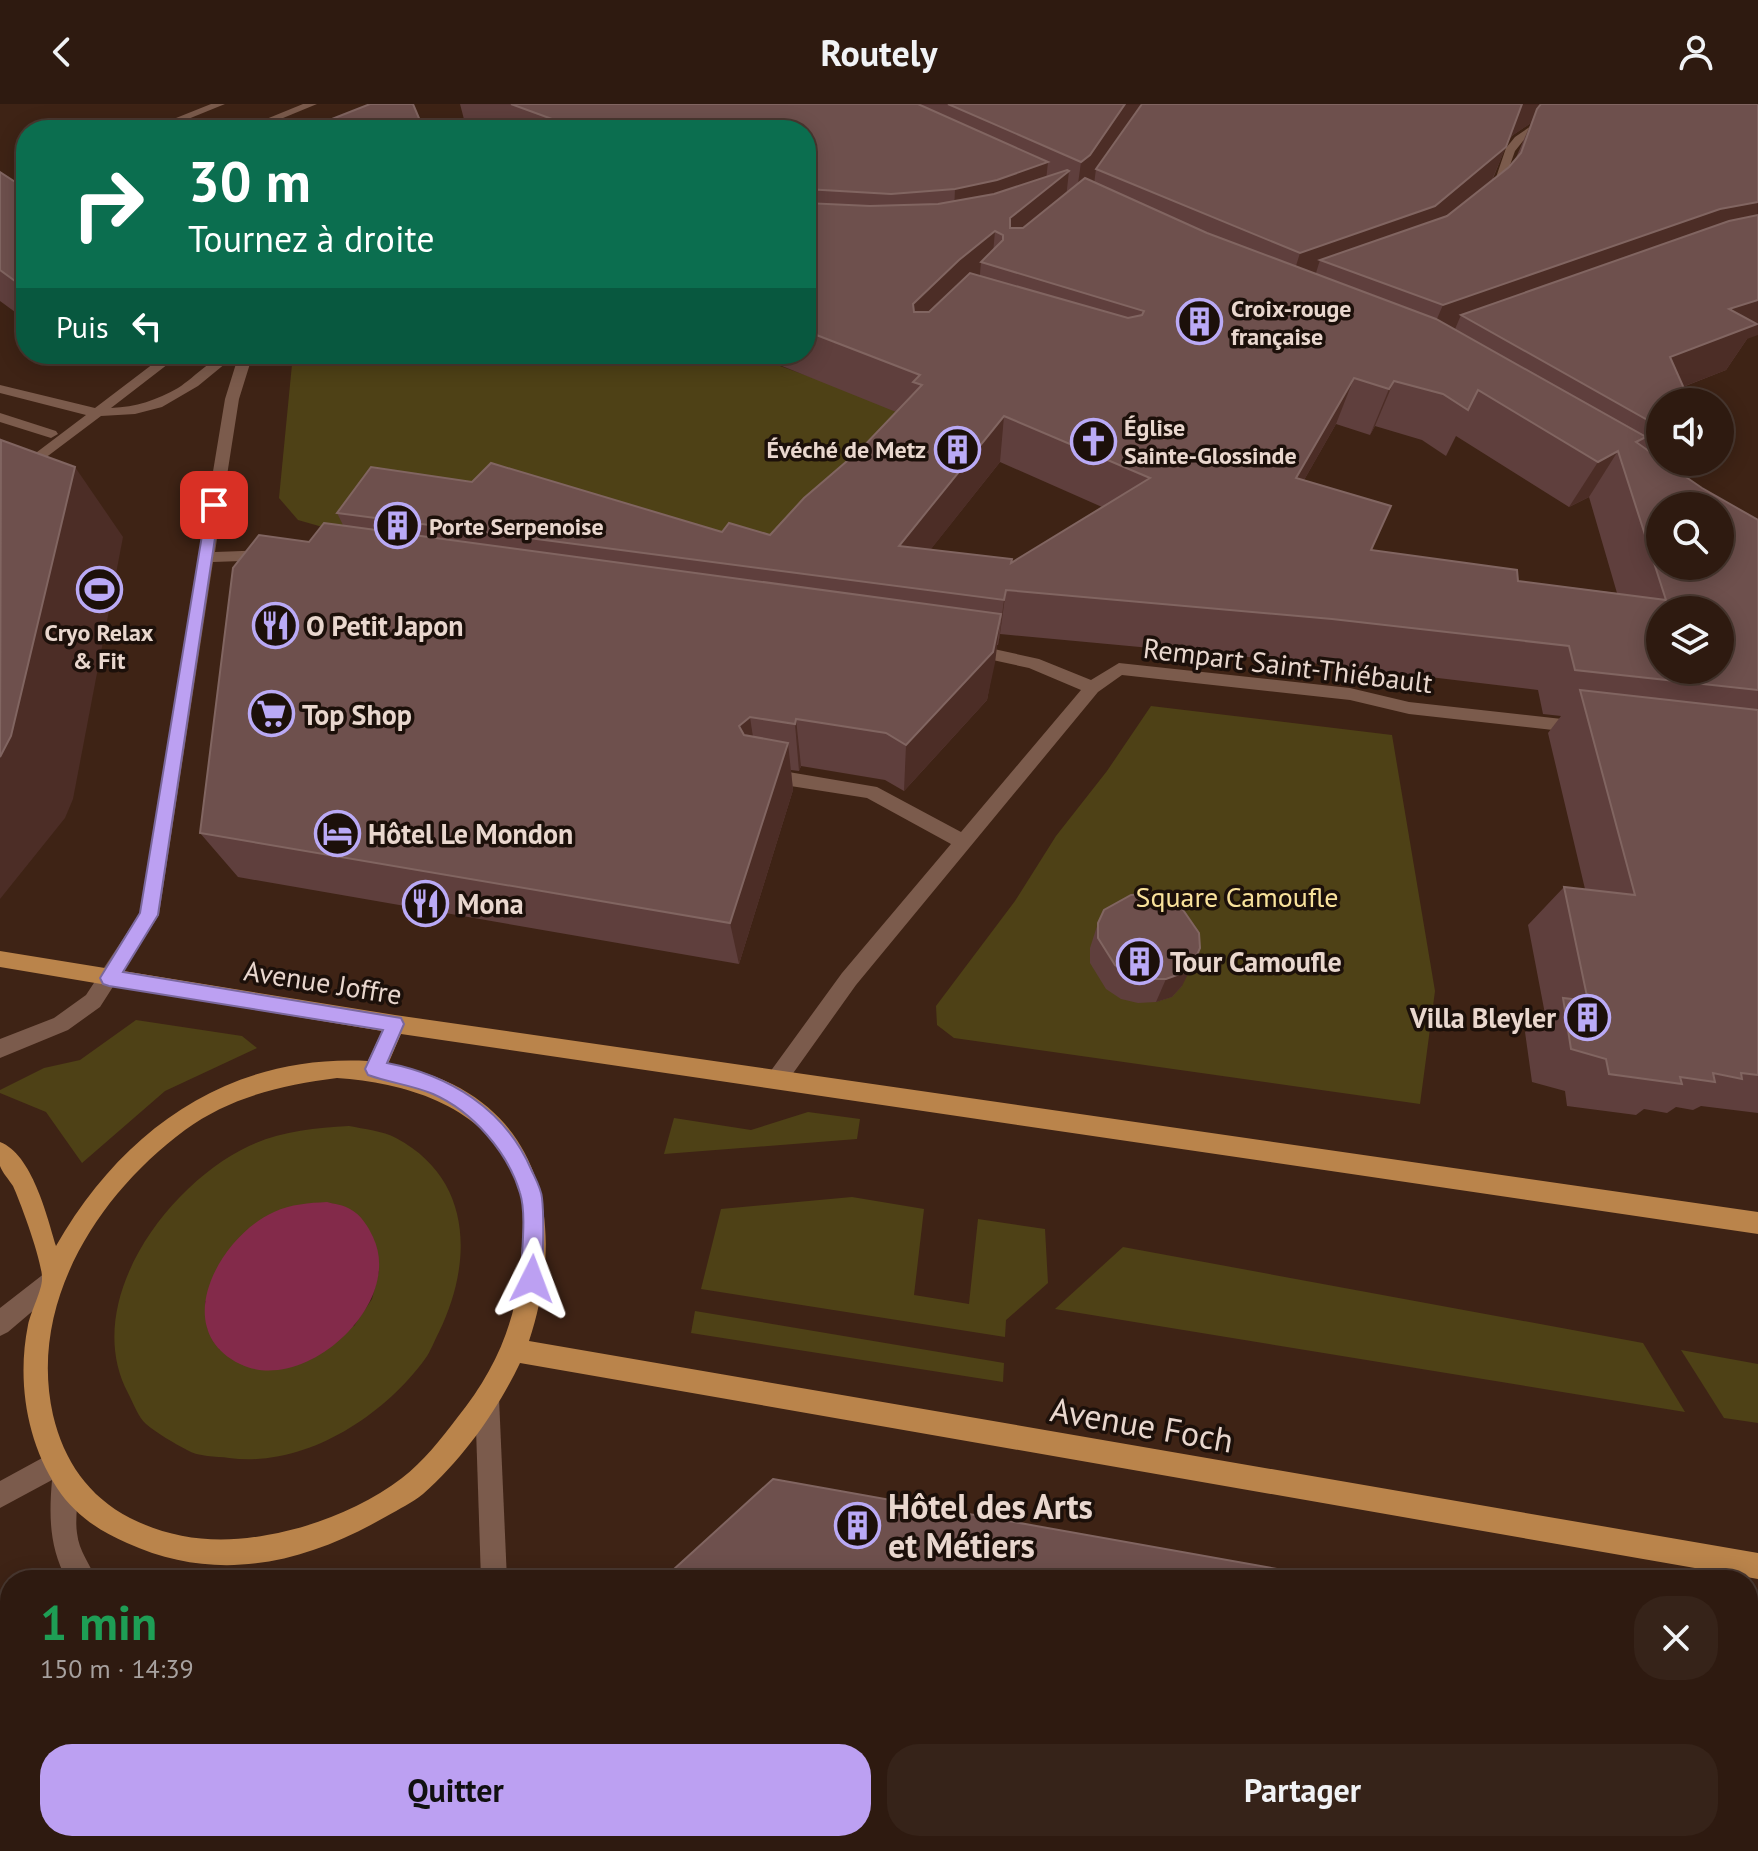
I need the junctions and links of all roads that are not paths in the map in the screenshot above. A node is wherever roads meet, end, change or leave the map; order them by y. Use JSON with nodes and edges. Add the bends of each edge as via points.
{"nodes":[{"id":1,"x":220,"y":104,"type":"edge"},
{"id":2,"x":312,"y":104,"type":"edge"},
{"id":3,"x":1570,"y":104,"type":"edge"},
{"id":4,"x":178,"y":120,"type":"edge"},
{"id":5,"x":270,"y":120,"type":"edge"},
{"id":6,"x":1484,"y":207,"type":"edge"},
{"id":7,"x":161,"y":364,"type":"edge"},
{"id":8,"x":217,"y":364,"type":"edge"},
{"id":9,"x":243,"y":364,"type":"edge"},
{"id":10,"x":0,"y":389,"type":"edge"},
{"id":11,"x":96,"y":414,"type":"junction"},
{"id":12,"x":0,"y":417,"type":"edge"},
{"id":13,"x":51,"y":434,"type":"dead end"},
{"id":14,"x":0,"y":487,"type":"edge"},
{"id":15,"x":205,"y":557,"type":"junction"},
{"id":16,"x":293,"y":557,"type":"edge"},
{"id":17,"x":952,"y":648,"type":"edge"},
{"id":18,"x":1092,"y":688,"type":"junction"},
{"id":19,"x":1599,"y":729,"type":"edge"},
{"id":20,"x":758,"y":774,"type":"edge"},
{"id":21,"x":963,"y":842,"type":"junction"},
{"id":22,"x":0,"y":959,"type":"edge"},
{"id":23,"x":109,"y":978,"type":"junction"},
{"id":24,"x":395,"y":1024,"type":"junction"},
{"id":25,"x":0,"y":1049,"type":"edge"},
{"id":26,"x":375,"y":1069,"type":"junction"},
{"id":27,"x":777,"y":1079,"type":"junction"},
{"id":28,"x":0,"y":1152,"type":"edge"},
{"id":29,"x":1758,"y":1223,"type":"edge"},
{"id":30,"x":54,"y":1278,"type":"junction"},
{"id":31,"x":0,"y":1324,"type":"edge"},
{"id":32,"x":514,"y":1350,"type":"junction"},
{"id":33,"x":487,"y":1398,"type":"junction"},
{"id":34,"x":60,"y":1471,"type":"junction"},
{"id":35,"x":0,"y":1495,"type":"edge"},
{"id":36,"x":1758,"y":1566,"type":"edge"},
{"id":37,"x":75,"y":1570,"type":"edge"},
{"id":38,"x":494,"y":1570,"type":"edge"}],
"edges":[{"from":1,"to":4,"type":"street"},
{"from":2,"to":5,"type":"street"},
{"from":3,"to":6,"type":"street","via":[[1519,139]]},
{"from":7,"to":11,"type":"street"},
{"from":8,"to":11,"type":"street","via":[[162,403],[135,413]]},
{"from":9,"to":15,"type":"street"},
{"from":10,"to":11,"type":"street"},
{"from":11,"to":14,"type":"street"},
{"from":12,"to":13,"type":"street"},
{"from":15,"to":16,"type":"street"},
{"from":15,"to":23,"type":"street","via":[[149,915]]},
{"from":17,"to":18,"type":"street","via":[[1014,656]]},
{"from":18,"to":19,"type":"street","name":"Rempart Saint-Thiébault","via":[[1119,669]]},
{"from":18,"to":21,"type":"street"},
{"from":20,"to":21,"type":"street","via":[[871,792]]},
{"from":21,"to":27,"type":"street","via":[[849,979]]},
{"from":22,"to":23,"type":"main road","name":"Avenue Joffre"},
{"from":23,"to":24,"type":"main road","name":"Avenue Joffre"},
{"from":23,"to":25,"type":"street","via":[[78,1015]]},
{"from":24,"to":26,"type":"main road"},
{"from":24,"to":27,"type":"main road","name":"Avenue Joffre"},
{"from":26,"to":30,"type":"main road","via":[[259,1080],[178,1122],[111,1184],[82,1221]]},
{"from":26,"to":32,"type":"main road","via":[[444,1089],[473,1108],[506,1142],[520,1168],[532,1195],[534,1236],[532,1279]]},
{"from":27,"to":29,"type":"main road"},
{"from":28,"to":30,"type":"main road","via":[[29,1200]]},
{"from":30,"to":31,"type":"street"},
{"from":30,"to":34,"type":"main road","via":[[33,1353],[42,1426]]},
{"from":32,"to":33,"type":"main road"},
{"from":32,"to":36,"type":"main road","name":"Avenue Foch"},
{"from":33,"to":34,"type":"main road","via":[[414,1485],[327,1535],[248,1552],[173,1549],[140,1536],[82,1503]]},
{"from":33,"to":38,"type":"street"},
{"from":34,"to":35,"type":"street"},
{"from":34,"to":37,"type":"street","via":[[61,1525]]}]}
